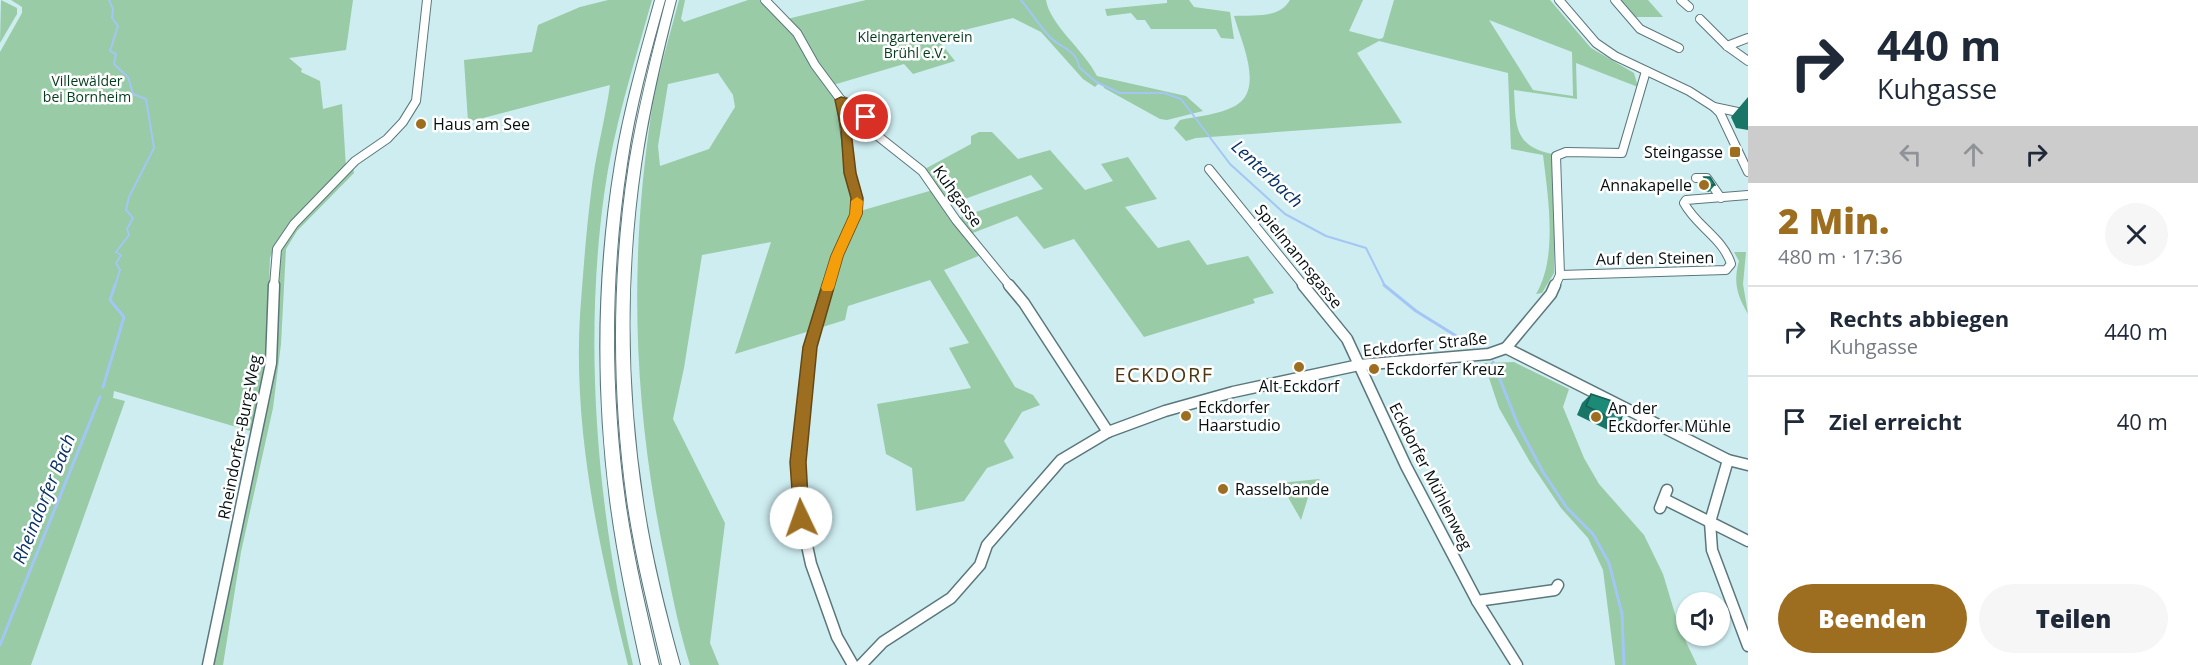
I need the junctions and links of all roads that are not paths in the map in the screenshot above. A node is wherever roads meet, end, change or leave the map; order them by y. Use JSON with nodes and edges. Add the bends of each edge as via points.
{"nodes":[{"id":1,"x":427,"y":0,"type":"edge"},
{"id":2,"x":660,"y":0,"type":"edge"},
{"id":3,"x":670,"y":0,"type":"edge"},
{"id":4,"x":765,"y":0,"type":"edge"},
{"id":5,"x":1559,"y":0,"type":"edge"},
{"id":6,"x":1615,"y":0,"type":"edge"},
{"id":7,"x":1682,"y":0,"type":"edge"},
{"id":8,"x":1689,"y":7,"type":"dead end"},
{"id":9,"x":1700,"y":19,"type":"dead end"},
{"id":10,"x":1748,"y":38,"type":"edge"},
{"id":11,"x":1727,"y":46,"type":"junction"},
{"id":12,"x":1679,"y":48,"type":"dead end"},
{"id":13,"x":1748,"y":61,"type":"edge"},
{"id":14,"x":1646,"y":72,"type":"junction"},
{"id":15,"x":841,"y":100,"type":"junction"},
{"id":16,"x":1714,"y":107,"type":"junction"},
{"id":17,"x":1748,"y":114,"type":"edge"},
{"id":18,"x":1209,"y":169,"type":"dead end"},
{"id":19,"x":1748,"y":172,"type":"edge"},
{"id":20,"x":1696,"y":178,"type":"dead end"},
{"id":21,"x":1748,"y":195,"type":"edge"},
{"id":22,"x":1721,"y":198,"type":"junction"},
{"id":23,"x":1560,"y":275,"type":"junction"},
{"id":24,"x":1506,"y":348,"type":"junction"},
{"id":25,"x":1359,"y":365,"type":"junction"},
{"id":26,"x":1108,"y":432,"type":"junction"},
{"id":27,"x":1728,"y":460,"type":"junction"},
{"id":28,"x":1748,"y":465,"type":"edge"},
{"id":29,"x":1664,"y":499,"type":"dead end"},
{"id":30,"x":1710,"y":522,"type":"junction"},
{"id":31,"x":1748,"y":541,"type":"edge"},
{"id":32,"x":1558,"y":585,"type":"dead end"},
{"id":33,"x":1477,"y":601,"type":"junction"},
{"id":34,"x":1744,"y":627,"type":"edge"},
{"id":35,"x":1748,"y":646,"type":"edge"},
{"id":36,"x":208,"y":665,"type":"edge"},
{"id":37,"x":651,"y":665,"type":"edge"},
{"id":38,"x":672,"y":665,"type":"edge"},
{"id":39,"x":853,"y":665,"type":"edge"},
{"id":40,"x":861,"y":665,"type":"edge"},
{"id":41,"x":1517,"y":665,"type":"edge"}],
"edges":[{"from":1,"to":36,"type":"street","name":"Rheindorfer-Burg-Weg","via":[[416,101],[395,130],[349,168],[294,224],[277,249],[271,363]]},
{"from":2,"to":37,"type":"highway","via":[[632,107],[617,185],[606,333],[607,386],[621,527]]},
{"from":3,"to":38,"type":"highway","via":[[646,97],[631,184],[622,331],[633,478],[649,575]]},
{"from":4,"to":15,"type":"street","name":"Kuhgasse","via":[[797,33]]},
{"from":5,"to":14,"type":"street","via":[[1596,43]]},
{"from":6,"to":12,"type":"street","via":[[1640,29]]},
{"from":7,"to":8,"type":"street"},
{"from":9,"to":11,"type":"street"},
{"from":10,"to":11,"type":"street"},
{"from":11,"to":13,"type":"street"},
{"from":14,"to":16,"type":"street"},
{"from":14,"to":23,"type":"street","via":[[1622,153],[1566,152],[1556,156]]},
{"from":15,"to":26,"type":"street","name":"Kuhgasse","via":[[861,109],[874,133],[922,171],[956,220],[1024,303]]},
{"from":15,"to":39,"type":"street","via":[[857,198],[856,214],[837,256],[810,347],[798,462],[801,518],[812,564],[837,637]]},
{"from":16,"to":17,"type":"street"},
{"from":16,"to":19,"type":"street"},
{"from":18,"to":25,"type":"street","name":"Spielmannsgasse","via":[[1347,339]]},
{"from":20,"to":22,"type":"street","via":[[1707,178]]},
{"from":21,"to":22,"type":"street","name":"Auf den Steinen"},
{"from":22,"to":23,"type":"street","name":"Auf den Steinen","via":[[1684,203],[1727,253],[1731,264],[1726,270]]},
{"from":23,"to":24,"type":"street","via":[[1551,294]]},
{"from":24,"to":25,"type":"street","name":"Eckdorfer Straße","via":[[1489,354]]},
{"from":24,"to":27,"type":"street","name":"Eckdorfer Straße"},
{"from":25,"to":26,"type":"street","name":"Eckdorfer Straße","via":[[1233,392]]},
{"from":25,"to":33,"type":"street","name":"Eckdorfer Mühlenweg","via":[[1406,466]]},
{"from":26,"to":40,"type":"street","name":"Eckdorfer Straße","via":[[1060,460],[987,545],[980,565],[951,598],[883,642]]},
{"from":27,"to":28,"type":"street","name":"Eckdorfer Straße"},
{"from":27,"to":30,"type":"street"},
{"from":29,"to":30,"type":"street"},
{"from":30,"to":31,"type":"street"},
{"from":30,"to":34,"type":"street","via":[[1712,550]]},
{"from":32,"to":33,"type":"street","via":[[1555,590]]},
{"from":33,"to":41,"type":"street","name":"Eckdorfer Mühlenweg"},
{"from":34,"to":35,"type":"street"}]}
